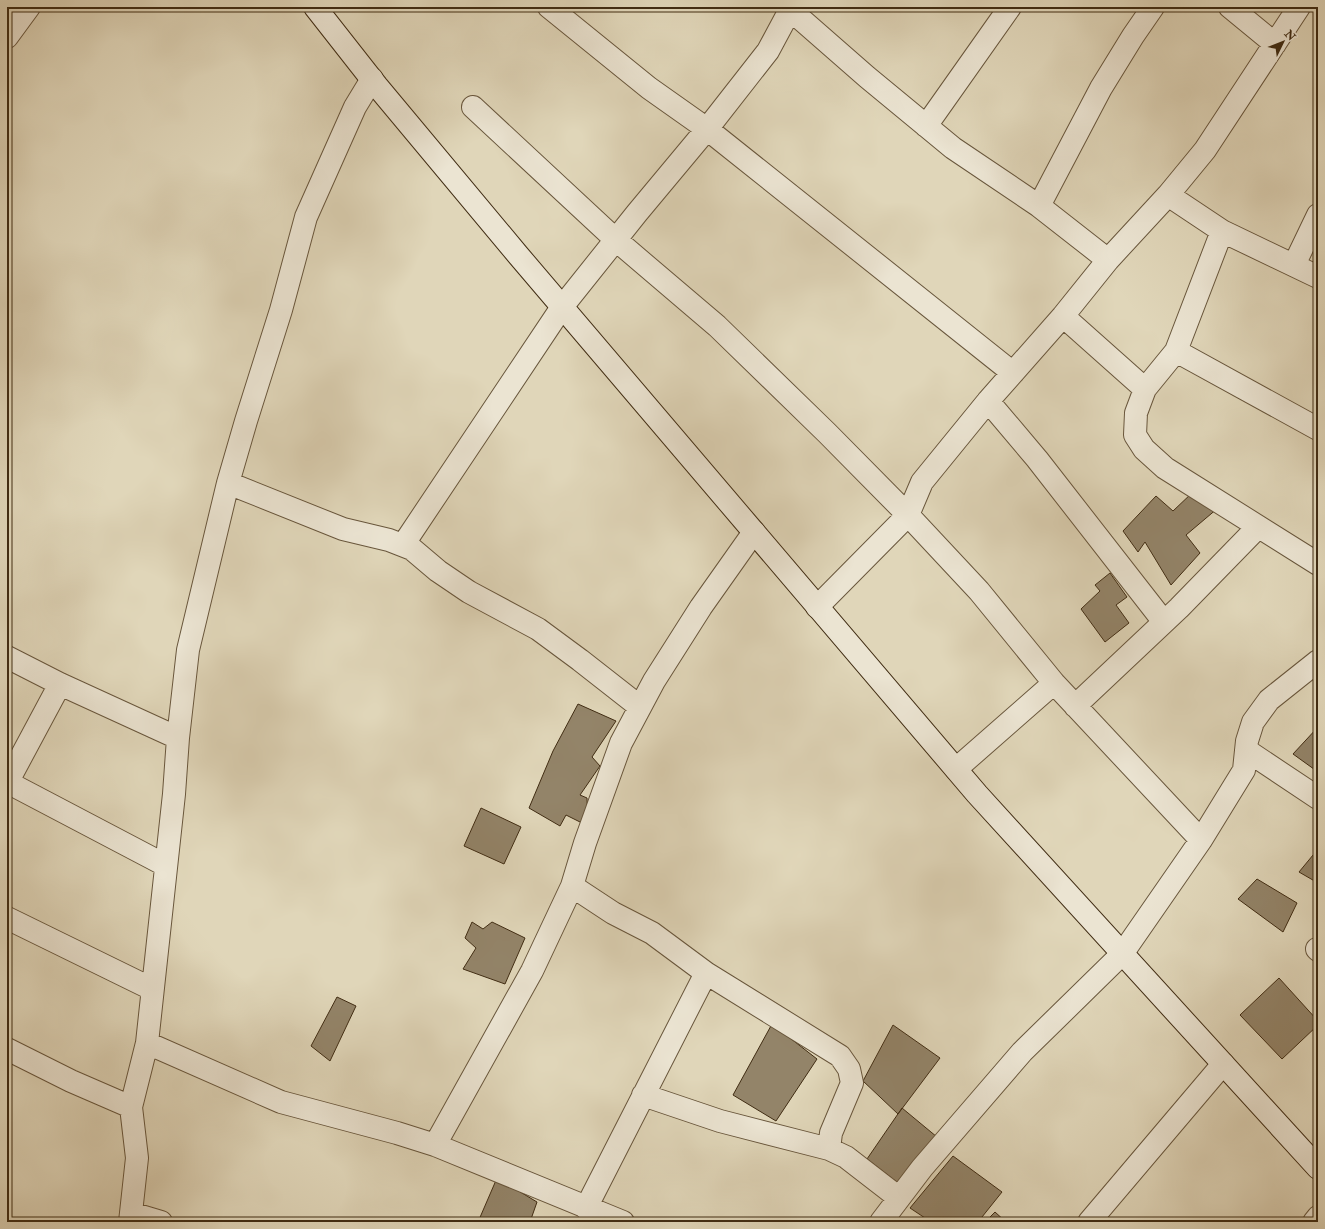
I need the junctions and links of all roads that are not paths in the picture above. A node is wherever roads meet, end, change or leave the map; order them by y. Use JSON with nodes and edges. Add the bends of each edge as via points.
{"nodes":[{"id":1,"x":29,"y":7,"type":"edge"},
{"id":2,"x":316,"y":7,"type":"edge"},
{"id":3,"x":549,"y":7,"type":"edge"},
{"id":4,"x":1010,"y":7,"type":"edge"},
{"id":5,"x":1153,"y":7,"type":"edge"},
{"id":6,"x":1230,"y":7,"type":"edge"},
{"id":7,"x":1299,"y":7,"type":"edge"},
{"id":8,"x":789,"y":8,"type":"edge"},
{"id":9,"x":7,"y":36,"type":"edge"},
{"id":10,"x":1275,"y":44,"type":"junction"},
{"id":11,"x":372,"y":79,"type":"junction"},
{"id":12,"x":473,"y":107,"type":"dead end"},
{"id":13,"x":926,"y":126,"type":"junction"},
{"id":14,"x":707,"y":129,"type":"junction"},
{"id":15,"x":1168,"y":195,"type":"junction"},
{"id":16,"x":1040,"y":206,"type":"junction"},
{"id":17,"x":1318,"y":215,"type":"edge"},
{"id":18,"x":1222,"y":231,"type":"junction"},
{"id":19,"x":616,"y":240,"type":"junction"},
{"id":20,"x":1108,"y":260,"type":"junction"},
{"id":21,"x":1294,"y":265,"type":"junction"},
{"id":22,"x":1318,"y":277,"type":"edge"},
{"id":23,"x":562,"y":307,"type":"junction"},
{"id":24,"x":1063,"y":316,"type":"junction"},
{"id":25,"x":1176,"y":351,"type":"junction"},
{"id":26,"x":1013,"y":373,"type":"junction"},
{"id":27,"x":1145,"y":390,"type":"junction"},
{"id":28,"x":988,"y":401,"type":"junction"},
{"id":29,"x":1318,"y":429,"type":"edge"},
{"id":30,"x":228,"y":483,"type":"junction"},
{"id":31,"x":908,"y":515,"type":"junction"},
{"id":32,"x":1258,"y":527,"type":"junction"},
{"id":33,"x":754,"y":532,"type":"junction"},
{"id":34,"x":402,"y":545,"type":"junction"},
{"id":35,"x":1318,"y":564,"type":"edge"},
{"id":36,"x":817,"y":607,"type":"junction"},
{"id":37,"x":1164,"y":622,"type":"junction"},
{"id":38,"x":7,"y":657,"type":"edge"},
{"id":39,"x":1318,"y":660,"type":"edge"},
{"id":40,"x":1054,"y":683,"type":"junction"},
{"id":41,"x":60,"y":684,"type":"junction"},
{"id":42,"x":1075,"y":706,"type":"junction"},
{"id":43,"x":640,"y":707,"type":"junction"},
{"id":44,"x":178,"y":738,"type":"junction"},
{"id":45,"x":1246,"y":750,"type":"junction"},
{"id":46,"x":956,"y":769,"type":"junction"},
{"id":47,"x":7,"y":782,"type":"edge"},
{"id":48,"x":1318,"y":798,"type":"edge"},
{"id":49,"x":1201,"y":840,"type":"junction"},
{"id":50,"x":166,"y":865,"type":"junction"},
{"id":51,"x":572,"y":886,"type":"junction"},
{"id":52,"x":7,"y":918,"type":"edge"},
{"id":53,"x":1122,"y":954,"type":"junction"},
{"id":54,"x":706,"y":973,"type":"junction"},
{"id":55,"x":152,"y":989,"type":"junction"},
{"id":56,"x":147,"y":1043,"type":"junction"},
{"id":57,"x":7,"y":1049,"type":"edge"},
{"id":58,"x":1223,"y":1064,"type":"junction"},
{"id":59,"x":643,"y":1095,"type":"junction"},
{"id":60,"x":131,"y":1107,"type":"junction"},
{"id":61,"x":435,"y":1145,"type":"junction"},
{"id":62,"x":829,"y":1149,"type":"junction"},
{"id":63,"x":1318,"y":1168,"type":"edge"},
{"id":64,"x":899,"y":1198,"type":"junction"},
{"id":65,"x":586,"y":1208,"type":"junction"},
{"id":66,"x":131,"y":1217,"type":"edge"},
{"id":67,"x":1318,"y":1217,"type":"edge"},
{"id":68,"x":161,"y":1222,"type":"edge"},
{"id":69,"x":623,"y":1222,"type":"edge"},
{"id":70,"x":881,"y":1222,"type":"edge"},
{"id":71,"x":1089,"y":1222,"type":"edge"},
{"id":72,"x":1314,"y":1222,"type":"edge"}],
"edges":[{"from":1,"to":9,"type":"street"},
{"from":2,"to":11,"type":"street"},
{"from":3,"to":14,"type":"street","via":[[649,88]]},
{"from":4,"to":13,"type":"street"},
{"from":5,"to":16,"type":"street","via":[[1101,88]]},
{"from":6,"to":10,"type":"street"},
{"from":7,"to":10,"type":"street"},
{"from":8,"to":13,"type":"street"},
{"from":8,"to":14,"type":"street","via":[[768,51]]},
{"from":10,"to":15,"type":"street","via":[[1205,150]]},
{"from":11,"to":23,"type":"street"},
{"from":11,"to":30,"type":"street","via":[[355,108],[306,217],[281,310]]},
{"from":12,"to":19,"type":"street"},
{"from":13,"to":16,"type":"street","via":[[953,148]]},
{"from":14,"to":19,"type":"street"},
{"from":14,"to":26,"type":"street"},
{"from":15,"to":18,"type":"street"},
{"from":15,"to":20,"type":"street"},
{"from":16,"to":20,"type":"street"},
{"from":17,"to":21,"type":"street"},
{"from":18,"to":21,"type":"street"},
{"from":18,"to":25,"type":"street"},
{"from":19,"to":23,"type":"street"},
{"from":19,"to":31,"type":"street","via":[[717,326]]},
{"from":20,"to":24,"type":"street"},
{"from":21,"to":22,"type":"street"},
{"from":23,"to":33,"type":"street"},
{"from":23,"to":34,"type":"street"},
{"from":24,"to":26,"type":"street"},
{"from":24,"to":27,"type":"street"},
{"from":25,"to":27,"type":"street"},
{"from":25,"to":29,"type":"street"},
{"from":26,"to":28,"type":"street"},
{"from":27,"to":32,"type":"street","via":[[1136,413],[1135,435],[1144,449],[1165,468]]},
{"from":28,"to":31,"type":"street","via":[[922,482]]},
{"from":28,"to":37,"type":"street","via":[[1038,459]]},
{"from":30,"to":34,"type":"street","via":[[343,529]]},
{"from":30,"to":44,"type":"street","via":[[188,650]]},
{"from":31,"to":36,"type":"street"},
{"from":31,"to":40,"type":"street","via":[[979,591]]},
{"from":32,"to":35,"type":"street"},
{"from":32,"to":37,"type":"street"},
{"from":33,"to":36,"type":"street"},
{"from":33,"to":43,"type":"street","via":[[701,607]]},
{"from":34,"to":43,"type":"street","via":[[469,592],[538,629]]},
{"from":36,"to":46,"type":"street"},
{"from":37,"to":42,"type":"street"},
{"from":38,"to":41,"type":"street"},
{"from":39,"to":45,"type":"street","via":[[1269,700],[1253,722]]},
{"from":40,"to":42,"type":"street"},
{"from":40,"to":46,"type":"street"},
{"from":41,"to":44,"type":"street"},
{"from":41,"to":47,"type":"street"},
{"from":42,"to":49,"type":"street"},
{"from":43,"to":51,"type":"street","via":[[621,743]]},
{"from":44,"to":50,"type":"street"},
{"from":45,"to":48,"type":"street"},
{"from":45,"to":49,"type":"street","via":[[1244,770]]},
{"from":46,"to":53,"type":"street"},
{"from":47,"to":50,"type":"street"},
{"from":49,"to":53,"type":"street"},
{"from":50,"to":55,"type":"street"},
{"from":51,"to":54,"type":"street","via":[[613,913],[652,933]]},
{"from":51,"to":61,"type":"street","via":[[532,971]]},
{"from":52,"to":55,"type":"street"},
{"from":53,"to":58,"type":"street"},
{"from":53,"to":64,"type":"street","via":[[1022,1052]]},
{"from":54,"to":59,"type":"street"},
{"from":54,"to":62,"type":"street","via":[[840,1056],[849,1069],[852,1083],[831,1134]]},
{"from":55,"to":56,"type":"street"},
{"from":56,"to":60,"type":"street"},
{"from":56,"to":61,"type":"street","via":[[281,1102]]},
{"from":57,"to":60,"type":"street"},
{"from":58,"to":63,"type":"street"},
{"from":58,"to":71,"type":"street"},
{"from":59,"to":62,"type":"street","via":[[720,1121]]},
{"from":59,"to":65,"type":"street"},
{"from":60,"to":66,"type":"street","via":[[137,1158]]},
{"from":61,"to":65,"type":"street"},
{"from":62,"to":64,"type":"street","via":[[846,1157]]},
{"from":64,"to":70,"type":"street"},
{"from":65,"to":69,"type":"street"},
{"from":66,"to":68,"type":"street"},
{"from":67,"to":72,"type":"street"}]}
